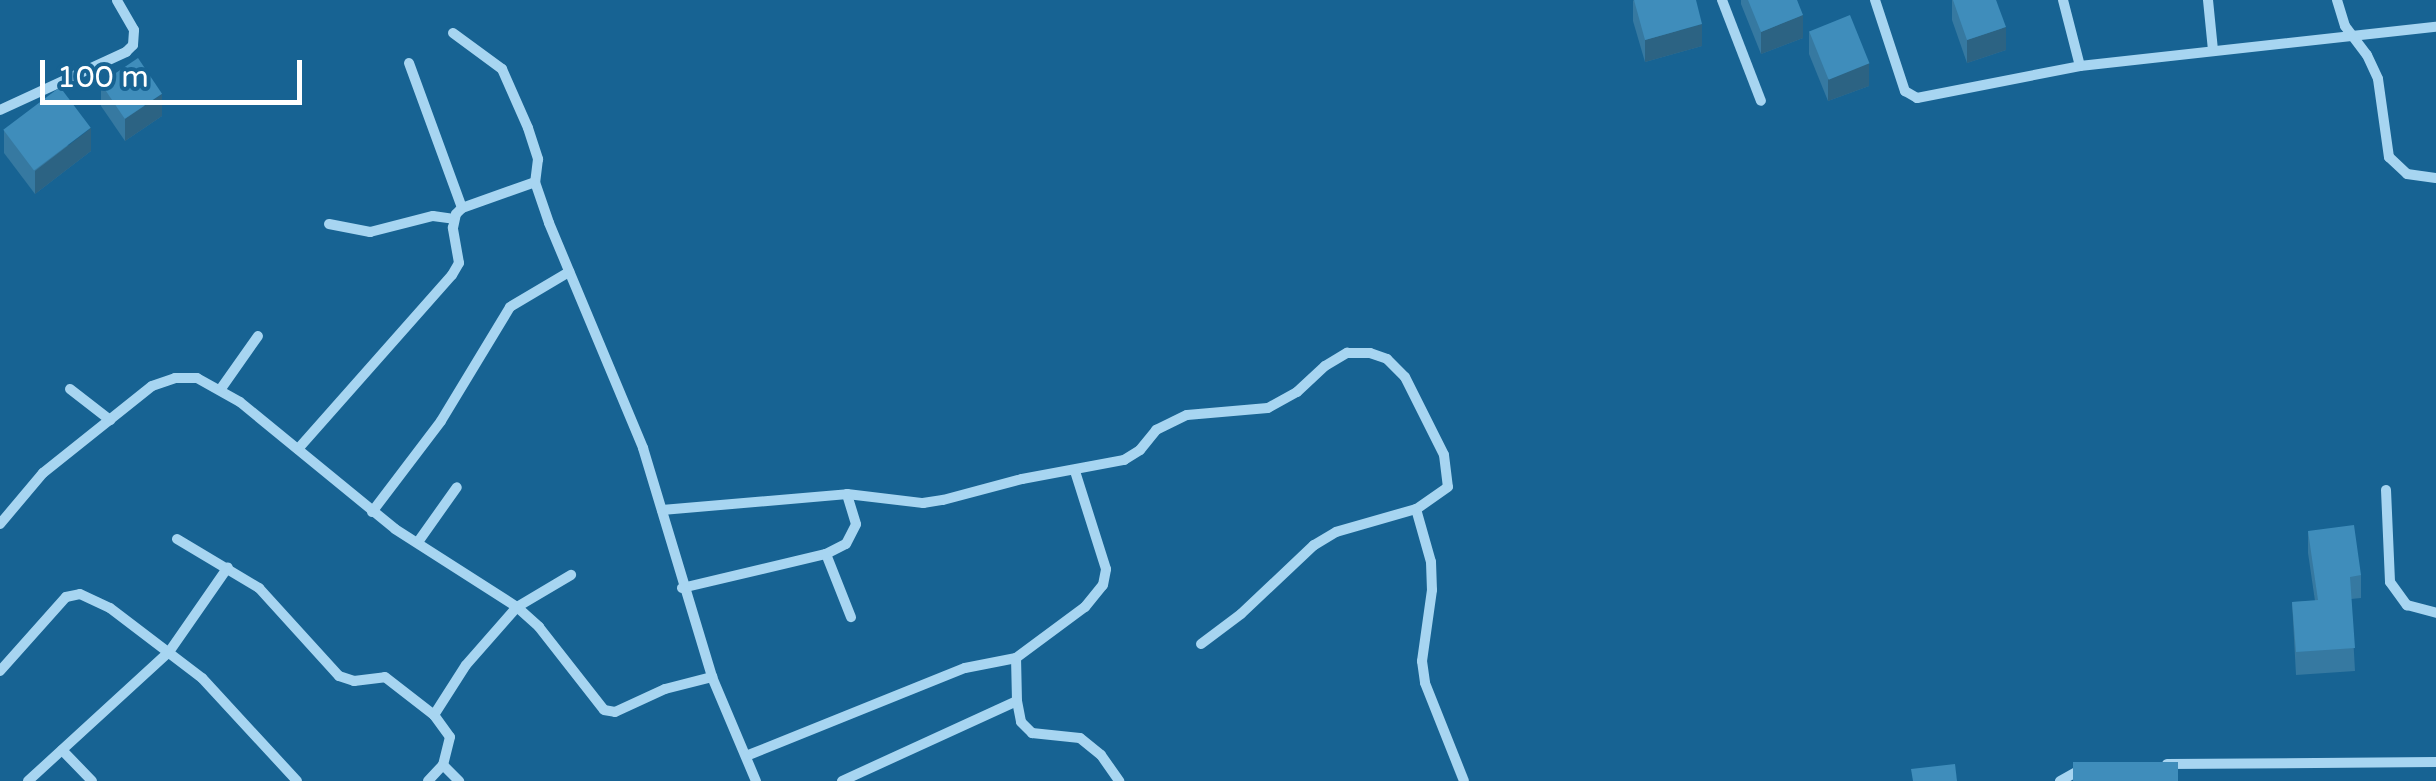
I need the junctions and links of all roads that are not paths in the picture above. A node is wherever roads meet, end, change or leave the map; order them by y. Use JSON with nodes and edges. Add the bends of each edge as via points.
{"nodes":[{"id":1,"x":117,"y":0,"type":"edge"},
{"id":2,"x":1722,"y":0,"type":"edge"},
{"id":3,"x":1875,"y":0,"type":"edge"},
{"id":4,"x":2063,"y":0,"type":"edge"},
{"id":5,"x":2208,"y":0,"type":"edge"},
{"id":6,"x":2337,"y":0,"type":"edge"},
{"id":7,"x":2436,"y":26,"type":"edge"},
{"id":8,"x":453,"y":33,"type":"dead end"},
{"id":9,"x":2351,"y":36,"type":"junction"},
{"id":10,"x":2213,"y":50,"type":"junction"},
{"id":11,"x":410,"y":63,"type":"dead end"},
{"id":12,"x":2080,"y":66,"type":"junction"},
{"id":13,"x":1760,"y":101,"type":"dead end"},
{"id":14,"x":0,"y":110,"type":"edge"},
{"id":15,"x":2436,"y":178,"type":"edge"},
{"id":16,"x":536,"y":182,"type":"junction"},
{"id":17,"x":462,"y":208,"type":"junction"},
{"id":18,"x":454,"y":218,"type":"junction"},
{"id":19,"x":328,"y":224,"type":"dead end"},
{"id":20,"x":569,"y":272,"type":"junction"},
{"id":21,"x":258,"y":336,"type":"dead end"},
{"id":22,"x":70,"y":388,"type":"dead end"},
{"id":23,"x":220,"y":390,"type":"junction"},
{"id":24,"x":110,"y":420,"type":"junction"},
{"id":25,"x":298,"y":449,"type":"junction"},
{"id":26,"x":1075,"y":470,"type":"junction"},
{"id":27,"x":457,"y":487,"type":"dead end"},
{"id":28,"x":2386,"y":490,"type":"dead end"},
{"id":29,"x":847,"y":494,"type":"junction"},
{"id":30,"x":1416,"y":509,"type":"junction"},
{"id":31,"x":662,"y":510,"type":"junction"},
{"id":32,"x":372,"y":512,"type":"junction"},
{"id":33,"x":0,"y":524,"type":"edge"},
{"id":34,"x":177,"y":539,"type":"dead end"},
{"id":35,"x":418,"y":542,"type":"junction"},
{"id":36,"x":826,"y":554,"type":"junction"},
{"id":37,"x":228,"y":567,"type":"junction"},
{"id":38,"x":571,"y":575,"type":"dead end"},
{"id":39,"x":682,"y":588,"type":"junction"},
{"id":40,"x":517,"y":607,"type":"junction"},
{"id":41,"x":2436,"y":613,"type":"edge"},
{"id":42,"x":851,"y":617,"type":"dead end"},
{"id":43,"x":1201,"y":644,"type":"dead end"},
{"id":44,"x":168,"y":652,"type":"junction"},
{"id":45,"x":1016,"y":658,"type":"junction"},
{"id":46,"x":0,"y":671,"type":"edge"},
{"id":47,"x":712,"y":677,"type":"junction"},
{"id":48,"x":1017,"y":701,"type":"junction"},
{"id":49,"x":434,"y":715,"type":"junction"},
{"id":50,"x":62,"y":750,"type":"junction"},
{"id":51,"x":746,"y":756,"type":"junction"},
{"id":52,"x":2436,"y":762,"type":"edge"},
{"id":53,"x":2102,"y":764,"type":"edge"},
{"id":54,"x":2160,"y":764,"type":"edge"},
{"id":55,"x":443,"y":765,"type":"junction"},
{"id":56,"x":28,"y":781,"type":"edge"},
{"id":57,"x":92,"y":781,"type":"edge"},
{"id":58,"x":297,"y":781,"type":"edge"},
{"id":59,"x":428,"y":781,"type":"edge"},
{"id":60,"x":459,"y":781,"type":"edge"},
{"id":61,"x":756,"y":781,"type":"edge"},
{"id":62,"x":842,"y":781,"type":"edge"},
{"id":63,"x":1119,"y":781,"type":"edge"},
{"id":64,"x":1464,"y":781,"type":"edge"},
{"id":65,"x":2060,"y":781,"type":"edge"}],
"edges":[{"from":1,"to":14,"type":"street","via":[[134,30],[126,52]]},
{"from":2,"to":13,"type":"street"},
{"from":3,"to":12,"type":"street","via":[[1910,96]]},
{"from":4,"to":12,"type":"street"},
{"from":5,"to":10,"type":"street"},
{"from":6,"to":9,"type":"street"},
{"from":7,"to":9,"type":"street"},
{"from":8,"to":16,"type":"street","via":[[506,75],[535,146]]},
{"from":9,"to":10,"type":"street"},
{"from":9,"to":15,"type":"street","via":[[2378,79],[2389,157],[2407,174]]},
{"from":10,"to":12,"type":"street"},
{"from":11,"to":17,"type":"street"},
{"from":16,"to":17,"type":"street"},
{"from":16,"to":20,"type":"street"},
{"from":17,"to":18,"type":"street"},
{"from":18,"to":19,"type":"street","via":[[433,216],[370,232]]},
{"from":18,"to":25,"type":"street","via":[[458,262],[452,275]]},
{"from":20,"to":31,"type":"street"},
{"from":20,"to":32,"type":"street","via":[[510,307],[441,421]]},
{"from":21,"to":23,"type":"street"},
{"from":22,"to":24,"type":"street"},
{"from":23,"to":24,"type":"street","via":[[197,378],[176,378],[152,386]]},
{"from":23,"to":25,"type":"street"},
{"from":24,"to":33,"type":"street","via":[[43,473]]},
{"from":25,"to":32,"type":"street"},
{"from":26,"to":29,"type":"street","via":[[924,503]]},
{"from":26,"to":30,"type":"street","via":[[1124,460],[1156,430],[1186,415],[1268,408],[1335,359],[1370,353],[1405,377],[1444,455],[1448,488]]},
{"from":26,"to":45,"type":"street","via":[[1104,552],[1102,585],[1085,607]]},
{"from":27,"to":35,"type":"street"},
{"from":28,"to":41,"type":"street","via":[[2390,582],[2407,604]]},
{"from":29,"to":31,"type":"street"},
{"from":29,"to":36,"type":"street","via":[[853,534]]},
{"from":30,"to":43,"type":"street","via":[[1336,532]]},
{"from":30,"to":64,"type":"street","via":[[1431,562],[1425,683]]},
{"from":31,"to":39,"type":"street"},
{"from":32,"to":35,"type":"street"},
{"from":34,"to":37,"type":"street"},
{"from":35,"to":40,"type":"street"},
{"from":36,"to":39,"type":"street"},
{"from":36,"to":42,"type":"street"},
{"from":37,"to":44,"type":"street"},
{"from":37,"to":49,"type":"street","via":[[259,588],[339,676],[386,677]]},
{"from":38,"to":40,"type":"street"},
{"from":39,"to":47,"type":"street"},
{"from":40,"to":47,"type":"street","via":[[604,710],[615,712],[666,688]]},
{"from":40,"to":49,"type":"street","via":[[466,665]]},
{"from":44,"to":46,"type":"street","via":[[110,608],[71,594]]},
{"from":44,"to":50,"type":"street"},
{"from":44,"to":58,"type":"street","via":[[202,678]]},
{"from":45,"to":48,"type":"street"},
{"from":45,"to":51,"type":"street","via":[[966,668]]},
{"from":47,"to":51,"type":"street"},
{"from":48,"to":62,"type":"street"},
{"from":48,"to":63,"type":"street","via":[[1021,722],[1032,733],[1080,738]]},
{"from":49,"to":55,"type":"street","via":[[450,737]]},
{"from":50,"to":56,"type":"street"},
{"from":50,"to":57,"type":"street"},
{"from":51,"to":61,"type":"street"},
{"from":52,"to":54,"type":"street"},
{"from":53,"to":65,"type":"street"},
{"from":55,"to":59,"type":"street"},
{"from":55,"to":60,"type":"street"}]}
